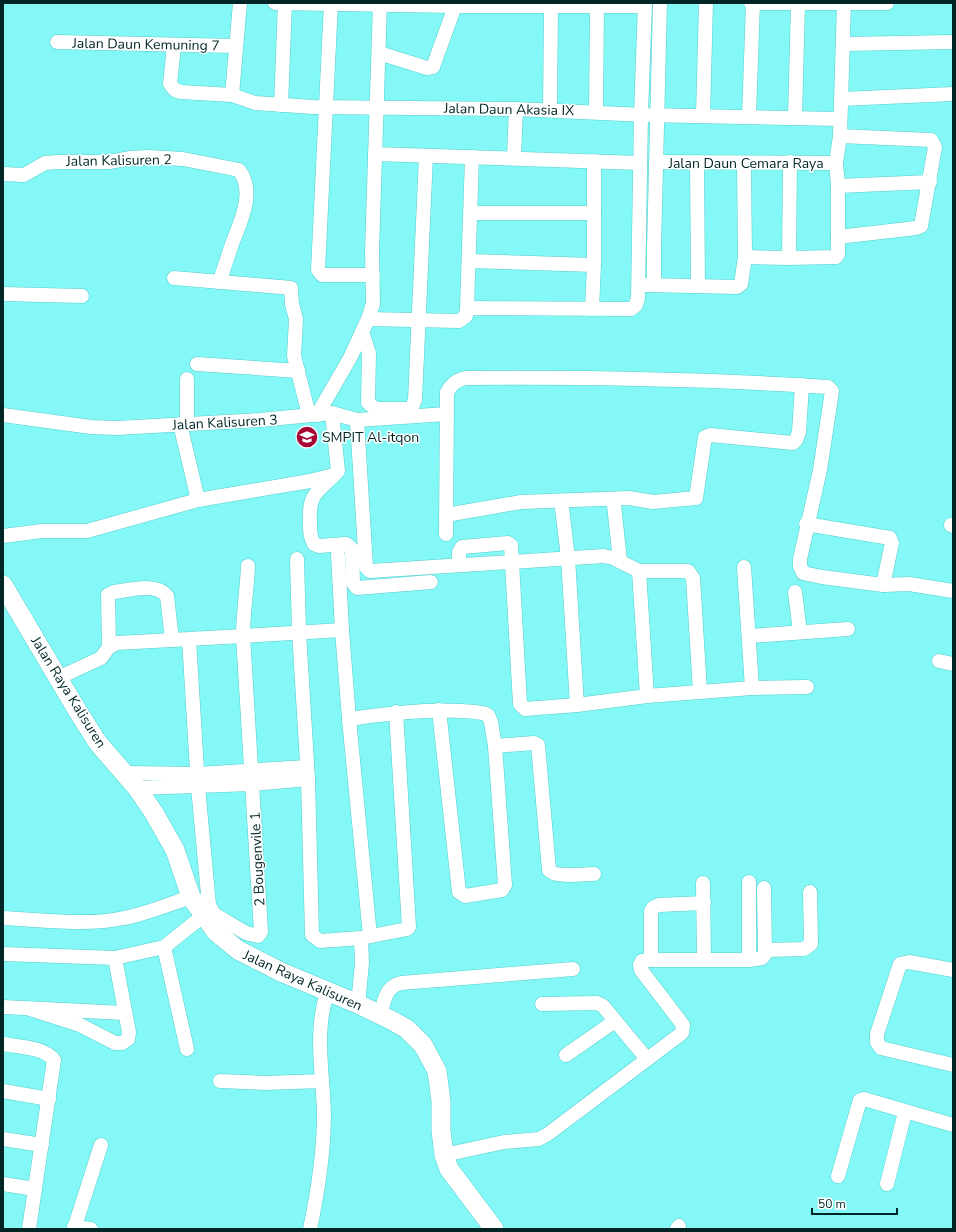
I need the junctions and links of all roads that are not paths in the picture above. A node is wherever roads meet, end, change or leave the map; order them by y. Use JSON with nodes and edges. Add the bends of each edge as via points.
{"nodes":[{"id":1,"x":240,"y":3,"type":"edge"},
{"id":2,"x":275,"y":3,"type":"edge"},
{"id":3,"x":285,"y":3,"type":"edge"},
{"id":4,"x":331,"y":3,"type":"edge"},
{"id":5,"x":660,"y":3,"type":"edge"},
{"id":6,"x":706,"y":3,"type":"edge"},
{"id":7,"x":752,"y":3,"type":"edge"},
{"id":8,"x":844,"y":3,"type":"edge"},
{"id":9,"x":887,"y":3,"type":"edge"},
{"id":10,"x":380,"y":4,"type":"edge"},
{"id":11,"x":432,"y":4,"type":"edge"},
{"id":12,"x":479,"y":4,"type":"edge"},
{"id":13,"x":520,"y":4,"type":"edge"},
{"id":14,"x":798,"y":4,"type":"junction"},
{"id":15,"x":645,"y":5,"type":"edge"},
{"id":16,"x":455,"y":6,"type":"junction"},
{"id":17,"x":551,"y":6,"type":"junction"},
{"id":18,"x":597,"y":6,"type":"junction"},
{"id":19,"x":57,"y":42,"type":"dead end"},
{"id":20,"x":953,"y":42,"type":"edge"},
{"id":21,"x":844,"y":44,"type":"junction"},
{"id":22,"x":174,"y":46,"type":"junction"},
{"id":23,"x":236,"y":46,"type":"junction"},
{"id":24,"x":379,"y":53,"type":"junction"},
{"id":25,"x":953,"y":94,"type":"edge"},
{"id":26,"x":232,"y":95,"type":"junction"},
{"id":27,"x":841,"y":99,"type":"junction"},
{"id":28,"x":281,"y":105,"type":"junction"},
{"id":29,"x":325,"y":107,"type":"junction"},
{"id":30,"x":376,"y":107,"type":"junction"},
{"id":31,"x":516,"y":109,"type":"junction"},
{"id":32,"x":550,"y":110,"type":"junction"},
{"id":33,"x":596,"y":112,"type":"junction"},
{"id":34,"x":649,"y":115,"type":"junction"},
{"id":35,"x":703,"y":115,"type":"junction"},
{"id":36,"x":749,"y":116,"type":"junction"},
{"id":37,"x":795,"y":117,"type":"junction"},
{"id":38,"x":840,"y":119,"type":"junction"},
{"id":39,"x":840,"y":136,"type":"junction"},
{"id":40,"x":375,"y":154,"type":"junction"},
{"id":41,"x":426,"y":156,"type":"junction"},
{"id":42,"x":472,"y":157,"type":"junction"},
{"id":43,"x":514,"y":157,"type":"junction"},
{"id":44,"x":594,"y":161,"type":"junction"},
{"id":45,"x":656,"y":162,"type":"junction"},
{"id":46,"x":698,"y":162,"type":"junction"},
{"id":47,"x":790,"y":162,"type":"junction"},
{"id":48,"x":640,"y":163,"type":"junction"},
{"id":49,"x":744,"y":163,"type":"junction"},
{"id":50,"x":836,"y":163,"type":"junction"},
{"id":51,"x":3,"y":174,"type":"edge"},
{"id":52,"x":930,"y":182,"type":"junction"},
{"id":53,"x":838,"y":186,"type":"junction"},
{"id":54,"x":471,"y":213,"type":"junction"},
{"id":55,"x":594,"y":214,"type":"junction"},
{"id":56,"x":838,"y":238,"type":"junction"},
{"id":57,"x":745,"y":257,"type":"junction"},
{"id":58,"x":789,"y":258,"type":"junction"},
{"id":59,"x":469,"y":261,"type":"junction"},
{"id":60,"x":594,"y":265,"type":"junction"},
{"id":61,"x":373,"y":275,"type":"junction"},
{"id":62,"x":174,"y":278,"type":"dead end"},
{"id":63,"x":219,"y":282,"type":"junction"},
{"id":64,"x":646,"y":285,"type":"junction"},
{"id":65,"x":698,"y":285,"type":"junction"},
{"id":66,"x":3,"y":294,"type":"edge"},
{"id":67,"x":82,"y":296,"type":"dead end"},
{"id":68,"x":467,"y":308,"type":"junction"},
{"id":69,"x":592,"y":309,"type":"junction"},
{"id":70,"x":368,"y":319,"type":"junction"},
{"id":71,"x":419,"y":320,"type":"junction"},
{"id":72,"x":362,"y":332,"type":"junction"},
{"id":73,"x":197,"y":364,"type":"dead end"},
{"id":74,"x":298,"y":371,"type":"junction"},
{"id":75,"x":187,"y":379,"type":"dead end"},
{"id":76,"x":802,"y":385,"type":"junction"},
{"id":77,"x":332,"y":413,"type":"junction"},
{"id":78,"x":446,"y":414,"type":"junction"},
{"id":79,"x":3,"y":415,"type":"edge"},
{"id":80,"x":313,"y":415,"type":"junction"},
{"id":81,"x":357,"y":420,"type":"junction"},
{"id":82,"x":184,"y":424,"type":"junction"},
{"id":83,"x":334,"y":475,"type":"junction"},
{"id":84,"x":198,"y":500,"type":"junction"},
{"id":85,"x":614,"y":505,"type":"dead end"},
{"id":86,"x":562,"y":508,"type":"dead end"},
{"id":87,"x":446,"y":515,"type":"junction"},
{"id":88,"x":806,"y":524,"type":"junction"},
{"id":89,"x":446,"y":534,"type":"dead end"},
{"id":90,"x":3,"y":536,"type":"edge"},
{"id":91,"x":338,"y":555,"type":"dead end"},
{"id":92,"x":568,"y":558,"type":"junction"},
{"id":93,"x":297,"y":560,"type":"dead end"},
{"id":94,"x":513,"y":561,"type":"junction"},
{"id":95,"x":620,"y":561,"type":"junction"},
{"id":96,"x":248,"y":566,"type":"dead end"},
{"id":97,"x":744,"y":567,"type":"dead end"},
{"id":98,"x":638,"y":571,"type":"junction"},
{"id":99,"x":431,"y":582,"type":"dead end"},
{"id":100,"x":3,"y":585,"type":"edge"},
{"id":101,"x":883,"y":585,"type":"junction"},
{"id":102,"x":953,"y":591,"type":"edge"},
{"id":103,"x":795,"y":592,"type":"dead end"},
{"id":104,"x":848,"y":629,"type":"dead end"},
{"id":105,"x":342,"y":630,"type":"junction"},
{"id":106,"x":299,"y":632,"type":"junction"},
{"id":107,"x":800,"y":632,"type":"junction"},
{"id":108,"x":243,"y":636,"type":"junction"},
{"id":109,"x":750,"y":636,"type":"junction"},
{"id":110,"x":189,"y":639,"type":"junction"},
{"id":111,"x":172,"y":640,"type":"junction"},
{"id":112,"x":109,"y":647,"type":"junction"},
{"id":113,"x":939,"y":661,"type":"dead end"},
{"id":114,"x":953,"y":664,"type":"edge"},
{"id":115,"x":58,"y":678,"type":"junction"},
{"id":116,"x":807,"y":687,"type":"dead end"},
{"id":117,"x":752,"y":688,"type":"junction"},
{"id":118,"x":700,"y":691,"type":"junction"},
{"id":119,"x":647,"y":696,"type":"junction"},
{"id":120,"x":577,"y":705,"type":"junction"},
{"id":121,"x":439,"y":710,"type":"junction"},
{"id":122,"x":396,"y":712,"type":"junction"},
{"id":123,"x":349,"y":719,"type":"junction"},
{"id":124,"x":495,"y":746,"type":"junction"},
{"id":125,"x":307,"y":773,"type":"junction"},
{"id":126,"x":252,"y":778,"type":"junction"},
{"id":127,"x":198,"y":780,"type":"junction"},
{"id":128,"x":131,"y":781,"type":"junction"},
{"id":129,"x":594,"y":874,"type":"dead end"},
{"id":130,"x":748,"y":882,"type":"dead end"},
{"id":131,"x":704,"y":883,"type":"dead end"},
{"id":132,"x":764,"y":888,"type":"dead end"},
{"id":133,"x":810,"y":892,"type":"dead end"},
{"id":134,"x":192,"y":897,"type":"junction"},
{"id":135,"x":704,"y":903,"type":"junction"},
{"id":136,"x":203,"y":916,"type":"junction"},
{"id":137,"x":3,"y":918,"type":"edge"},
{"id":138,"x":366,"y":937,"type":"junction"},
{"id":139,"x":164,"y":946,"type":"junction"},
{"id":140,"x":765,"y":950,"type":"junction"},
{"id":141,"x":3,"y":954,"type":"edge"},
{"id":142,"x":115,"y":958,"type":"junction"},
{"id":143,"x":651,"y":960,"type":"junction"},
{"id":144,"x":704,"y":960,"type":"junction"},
{"id":145,"x":749,"y":960,"type":"junction"},
{"id":146,"x":573,"y":969,"type":"dead end"},
{"id":147,"x":953,"y":970,"type":"edge"},
{"id":148,"x":327,"y":992,"type":"junction"},
{"id":149,"x":358,"y":1004,"type":"junction"},
{"id":150,"x":542,"y":1004,"type":"dead end"},
{"id":151,"x":3,"y":1007,"type":"edge"},
{"id":152,"x":30,"y":1009,"type":"junction"},
{"id":153,"x":125,"y":1013,"type":"junction"},
{"id":154,"x":380,"y":1014,"type":"junction"},
{"id":155,"x":615,"y":1021,"type":"junction"},
{"id":156,"x":3,"y":1044,"type":"edge"},
{"id":157,"x":187,"y":1049,"type":"dead end"},
{"id":158,"x":566,"y":1055,"type":"dead end"},
{"id":159,"x":647,"y":1059,"type":"junction"},
{"id":160,"x":953,"y":1065,"type":"edge"},
{"id":161,"x":220,"y":1081,"type":"dead end"},
{"id":162,"x":322,"y":1081,"type":"junction"},
{"id":163,"x":3,"y":1092,"type":"edge"},
{"id":164,"x":49,"y":1099,"type":"junction"},
{"id":165,"x":905,"y":1112,"type":"junction"},
{"id":166,"x":953,"y":1126,"type":"edge"},
{"id":167,"x":3,"y":1139,"type":"edge"},
{"id":168,"x":42,"y":1145,"type":"junction"},
{"id":169,"x":101,"y":1145,"type":"dead end"},
{"id":170,"x":444,"y":1155,"type":"junction"},
{"id":171,"x":838,"y":1176,"type":"dead end"},
{"id":172,"x":3,"y":1184,"type":"edge"},
{"id":173,"x":887,"y":1184,"type":"dead end"},
{"id":174,"x":35,"y":1189,"type":"junction"},
{"id":175,"x":74,"y":1228,"type":"edge"},
{"id":176,"x":29,"y":1229,"type":"edge"},
{"id":177,"x":91,"y":1229,"type":"edge"},
{"id":178,"x":310,"y":1229,"type":"edge"},
{"id":179,"x":494,"y":1229,"type":"edge"}],
"edges":[{"from":1,"to":23,"type":"street"},
{"from":2,"to":3,"type":"street"},
{"from":3,"to":4,"type":"street"},
{"from":3,"to":28,"type":"street"},
{"from":4,"to":10,"type":"street"},
{"from":4,"to":29,"type":"street"},
{"from":5,"to":34,"type":"street"},
{"from":6,"to":35,"type":"street"},
{"from":7,"to":14,"type":"street"},
{"from":7,"to":36,"type":"street"},
{"from":8,"to":9,"type":"street"},
{"from":8,"to":14,"type":"street"},
{"from":8,"to":21,"type":"street"},
{"from":10,"to":11,"type":"street"},
{"from":10,"to":24,"type":"street"},
{"from":11,"to":16,"type":"street"},
{"from":12,"to":13,"type":"street"},
{"from":12,"to":16,"type":"street"},
{"from":13,"to":17,"type":"street"},
{"from":14,"to":37,"type":"street"},
{"from":15,"to":18,"type":"street"},
{"from":15,"to":34,"type":"street"},
{"from":16,"to":24,"type":"street","via":[[433,67],[430,69]]},
{"from":17,"to":18,"type":"street"},
{"from":17,"to":32,"type":"street"},
{"from":18,"to":33,"type":"street"},
{"from":19,"to":22,"type":"street","name":"Jalan Daun Kemuning 7"},
{"from":20,"to":21,"type":"street"},
{"from":21,"to":27,"type":"street"},
{"from":22,"to":23,"type":"street","name":"Jalan Daun Kemuning 7"},
{"from":22,"to":26,"type":"street","name":"Jalan Daun Akasia IX","via":[[170,84],[175,90]]},
{"from":23,"to":26,"type":"street"},
{"from":24,"to":30,"type":"street"},
{"from":25,"to":27,"type":"street"},
{"from":26,"to":28,"type":"street","name":"Jalan Daun Akasia IX","via":[[255,103]]},
{"from":27,"to":38,"type":"street"},
{"from":28,"to":29,"type":"street","name":"Jalan Daun Akasia IX"},
{"from":29,"to":30,"type":"street","name":"Jalan Daun Akasia IX"},
{"from":29,"to":61,"type":"street","via":[[318,270],[322,275]]},
{"from":30,"to":31,"type":"street","name":"Jalan Daun Akasia IX"},
{"from":30,"to":40,"type":"street"},
{"from":31,"to":32,"type":"street","name":"Jalan Daun Akasia IX"},
{"from":31,"to":43,"type":"street"},
{"from":32,"to":33,"type":"street","name":"Jalan Daun Akasia IX"},
{"from":33,"to":34,"type":"street","name":"Jalan Daun Akasia IX"},
{"from":34,"to":35,"type":"street","name":"Jalan Daun Akasia IX"},
{"from":34,"to":45,"type":"street"},
{"from":34,"to":48,"type":"street"},
{"from":35,"to":36,"type":"street","name":"Jalan Daun Akasia IX"},
{"from":36,"to":37,"type":"street","name":"Jalan Daun Akasia IX"},
{"from":37,"to":38,"type":"street","name":"Jalan Daun Akasia IX"},
{"from":38,"to":39,"type":"street"},
{"from":39,"to":50,"type":"street"},
{"from":39,"to":52,"type":"street","via":[[934,142]]},
{"from":40,"to":41,"type":"street"},
{"from":40,"to":61,"type":"street"},
{"from":41,"to":42,"type":"street"},
{"from":41,"to":71,"type":"street"},
{"from":42,"to":43,"type":"street"},
{"from":42,"to":54,"type":"street"},
{"from":43,"to":44,"type":"street"},
{"from":44,"to":48,"type":"street"},
{"from":44,"to":55,"type":"street"},
{"from":45,"to":46,"type":"street","name":"Jalan Daun Cemara Raya"},
{"from":45,"to":64,"type":"street"},
{"from":46,"to":49,"type":"street","name":"Jalan Daun Cemara Raya"},
{"from":46,"to":65,"type":"street"},
{"from":47,"to":49,"type":"street","name":"Jalan Daun Cemara Raya"},
{"from":47,"to":50,"type":"street","name":"Jalan Daun Cemara Raya"},
{"from":47,"to":58,"type":"street"},
{"from":48,"to":64,"type":"street"},
{"from":49,"to":57,"type":"street"},
{"from":50,"to":53,"type":"street"},
{"from":51,"to":63,"type":"street","name":"Jalan Kalisuren 2","via":[[24,175],[45,164],[58,162],[101,163],[148,158],[182,159],[239,170],[244,182],[245,214]]},
{"from":52,"to":53,"type":"street"},
{"from":52,"to":56,"type":"street","via":[[921,226]]},
{"from":53,"to":56,"type":"street"},
{"from":54,"to":55,"type":"street"},
{"from":54,"to":59,"type":"street"},
{"from":55,"to":60,"type":"street"},
{"from":56,"to":58,"type":"street","via":[[836,257]]},
{"from":57,"to":58,"type":"street"},
{"from":57,"to":65,"type":"street","via":[[741,284],[737,287]]},
{"from":59,"to":60,"type":"street"},
{"from":59,"to":68,"type":"street"},
{"from":60,"to":69,"type":"street"},
{"from":61,"to":70,"type":"street","via":[[373,304]]},
{"from":62,"to":63,"type":"street"},
{"from":63,"to":74,"type":"street","via":[[291,288],[296,319],[294,356]]},
{"from":64,"to":65,"type":"street"},
{"from":64,"to":69,"type":"street","via":[[636,305],[631,309]]},
{"from":66,"to":67,"type":"street"},
{"from":68,"to":69,"type":"street"},
{"from":68,"to":71,"type":"street","via":[[466,316],[459,321]]},
{"from":70,"to":71,"type":"street"},
{"from":70,"to":72,"type":"street"},
{"from":71,"to":72,"type":"street","via":[[415,400],[411,409],[376,409],[368,403],[369,353]]},
{"from":72,"to":80,"type":"street","via":[[350,358]]},
{"from":73,"to":74,"type":"street"},
{"from":74,"to":80,"type":"street"},
{"from":75,"to":82,"type":"street"},
{"from":76,"to":78,"type":"street","via":[[732,381],[466,378],[454,383],[447,392]]},
{"from":76,"to":87,"type":"street","via":[[799,432],[793,443],[710,435],[705,437],[696,498],[652,502],[629,498],[521,502]]},
{"from":76,"to":88,"type":"street","via":[[828,387],[832,391],[820,470]]},
{"from":77,"to":80,"type":"street","name":"Jalan Kalisuren 3"},
{"from":77,"to":81,"type":"street","name":"Jalan Kalisuren 3"},
{"from":77,"to":83,"type":"street","via":[[338,465],[338,471]]},
{"from":78,"to":81,"type":"street","name":"Jalan Kalisuren 3"},
{"from":78,"to":87,"type":"street"},
{"from":79,"to":82,"type":"street","name":"Jalan Kalisuren 3","via":[[91,427]]},
{"from":80,"to":82,"type":"street","name":"Jalan Kalisuren 3"},
{"from":81,"to":94,"type":"street","via":[[366,567],[370,571]]},
{"from":82,"to":84,"type":"street"},
{"from":83,"to":84,"type":"street"},
{"from":83,"to":99,"type":"street","via":[[310,500],[311,539],[314,544],[351,546],[353,583],[358,588]]},
{"from":84,"to":90,"type":"street","via":[[87,531],[42,531]]},
{"from":85,"to":95,"type":"street"},
{"from":86,"to":92,"type":"street"},
{"from":87,"to":89,"type":"street"},
{"from":88,"to":101,"type":"street","via":[[800,559],[803,573]]},
{"from":88,"to":101,"type":"street","via":[[890,538],[892,543]]},
{"from":91,"to":105,"type":"street"},
{"from":92,"to":94,"type":"street"},
{"from":92,"to":95,"type":"street","via":[[604,556]]},
{"from":92,"to":120,"type":"street"},
{"from":93,"to":106,"type":"street"},
{"from":94,"to":120,"type":"street","via":[[520,704],[525,709]]},
{"from":95,"to":98,"type":"street"},
{"from":96,"to":108,"type":"street","name":"2 Bougenvile 1"},
{"from":97,"to":109,"type":"street"},
{"from":98,"to":118,"type":"street","via":[[685,570],[691,574]]},
{"from":98,"to":119,"type":"street"},
{"from":100,"to":115,"type":"main road","name":"Jalan Raya Kalisuren"},
{"from":101,"to":102,"type":"street","via":[[909,584]]},
{"from":103,"to":107,"type":"street"},
{"from":104,"to":107,"type":"street"},
{"from":105,"to":106,"type":"street"},
{"from":105,"to":123,"type":"street"},
{"from":106,"to":108,"type":"street"},
{"from":106,"to":125,"type":"street"},
{"from":107,"to":109,"type":"street"},
{"from":108,"to":110,"type":"street"},
{"from":108,"to":126,"type":"street","name":"2 Bougenvile 1"},
{"from":109,"to":117,"type":"street"},
{"from":110,"to":111,"type":"street"},
{"from":110,"to":127,"type":"street"},
{"from":111,"to":112,"type":"street","via":[[117,643]]},
{"from":111,"to":112,"type":"street","via":[[168,596],[163,591],[155,588],[114,592],[108,596],[107,603]]},
{"from":112,"to":115,"type":"street","via":[[101,658]]},
{"from":113,"to":114,"type":"street"},
{"from":115,"to":128,"type":"main road","name":"Jalan Raya Kalisuren","via":[[98,743]]},
{"from":116,"to":117,"type":"street"},
{"from":117,"to":118,"type":"street"},
{"from":118,"to":119,"type":"street"},
{"from":119,"to":120,"type":"street"},
{"from":121,"to":122,"type":"street"},
{"from":121,"to":124,"type":"street","via":[[482,712],[488,715]]},
{"from":121,"to":124,"type":"street","via":[[459,892],[465,896],[502,890],[505,885]]},
{"from":122,"to":123,"type":"street"},
{"from":122,"to":138,"type":"street","via":[[409,924],[407,929]]},
{"from":123,"to":138,"type":"street"},
{"from":124,"to":129,"type":"street","via":[[534,743],[538,745],[549,870],[560,874]]},
{"from":125,"to":126,"type":"street"},
{"from":125,"to":138,"type":"street","via":[[312,935],[320,941]]},
{"from":126,"to":127,"type":"street"},
{"from":126,"to":127,"type":"street","name":"2 Bougenvile 1","via":[[259,873],[260,935],[254,936],[214,914],[209,905]]},
{"from":127,"to":128,"type":"street"},
{"from":128,"to":134,"type":"main road","name":"Jalan Raya Kalisuren","via":[[154,813],[175,850]]},
{"from":130,"to":145,"type":"street"},
{"from":131,"to":135,"type":"street"},
{"from":132,"to":140,"type":"street"},
{"from":133,"to":140,"type":"street","via":[[811,944],[804,949]]},
{"from":134,"to":136,"type":"main road","name":"Jalan Raya Kalisuren"},
{"from":134,"to":137,"type":"street","via":[[123,918],[96,921]]},
{"from":135,"to":143,"type":"street","via":[[654,907],[651,912]]},
{"from":135,"to":144,"type":"street"},
{"from":136,"to":139,"type":"street"},
{"from":136,"to":148,"type":"main road","name":"Jalan Raya Kalisuren","via":[[216,932],[238,950]]},
{"from":138,"to":149,"type":"street"},
{"from":139,"to":142,"type":"street"},
{"from":139,"to":157,"type":"street"},
{"from":140,"to":145,"type":"street","via":[[762,958]]},
{"from":141,"to":142,"type":"street"},
{"from":142,"to":153,"type":"street"},
{"from":143,"to":144,"type":"street"},
{"from":143,"to":159,"type":"street","via":[[642,961],[641,970],[683,1025],[683,1029],[682,1033]]},
{"from":144,"to":145,"type":"street"},
{"from":146,"to":154,"type":"street","via":[[401,983],[389,988]]},
{"from":147,"to":160,"type":"street","via":[[909,962],[900,964],[877,1034],[877,1042],[881,1048]]},
{"from":148,"to":149,"type":"main road","name":"Jalan Raya Kalisuren"},
{"from":148,"to":162,"type":"street","via":[[322,1008],[319,1036]]},
{"from":149,"to":154,"type":"main road","name":"Jalan Raya Kalisuren"},
{"from":150,"to":155,"type":"street","via":[[597,1003],[603,1006]]},
{"from":151,"to":152,"type":"street"},
{"from":152,"to":153,"type":"street"},
{"from":152,"to":153,"type":"street","via":[[87,1028],[115,1043],[128,1040]]},
{"from":154,"to":170,"type":"main road","name":"Jalan Raya Kalisuren","via":[[407,1030],[423,1045],[437,1071]]},
{"from":155,"to":158,"type":"street"},
{"from":155,"to":159,"type":"street"},
{"from":156,"to":164,"type":"street","via":[[50,1054],[54,1060]]},
{"from":159,"to":170,"type":"street","via":[[538,1139],[504,1142]]},
{"from":161,"to":162,"type":"street"},
{"from":162,"to":178,"type":"street","via":[[322,1158]]},
{"from":163,"to":164,"type":"street"},
{"from":164,"to":168,"type":"street"},
{"from":165,"to":166,"type":"street"},
{"from":165,"to":171,"type":"street","via":[[860,1100]]},
{"from":165,"to":173,"type":"street"},
{"from":167,"to":168,"type":"street"},
{"from":168,"to":174,"type":"street"},
{"from":169,"to":175,"type":"street"},
{"from":170,"to":179,"type":"main road","name":"Jalan Raya Kalisuren","via":[[450,1169]]},
{"from":172,"to":174,"type":"street"},
{"from":174,"to":176,"type":"street"},
{"from":175,"to":177,"type":"street"}]}
